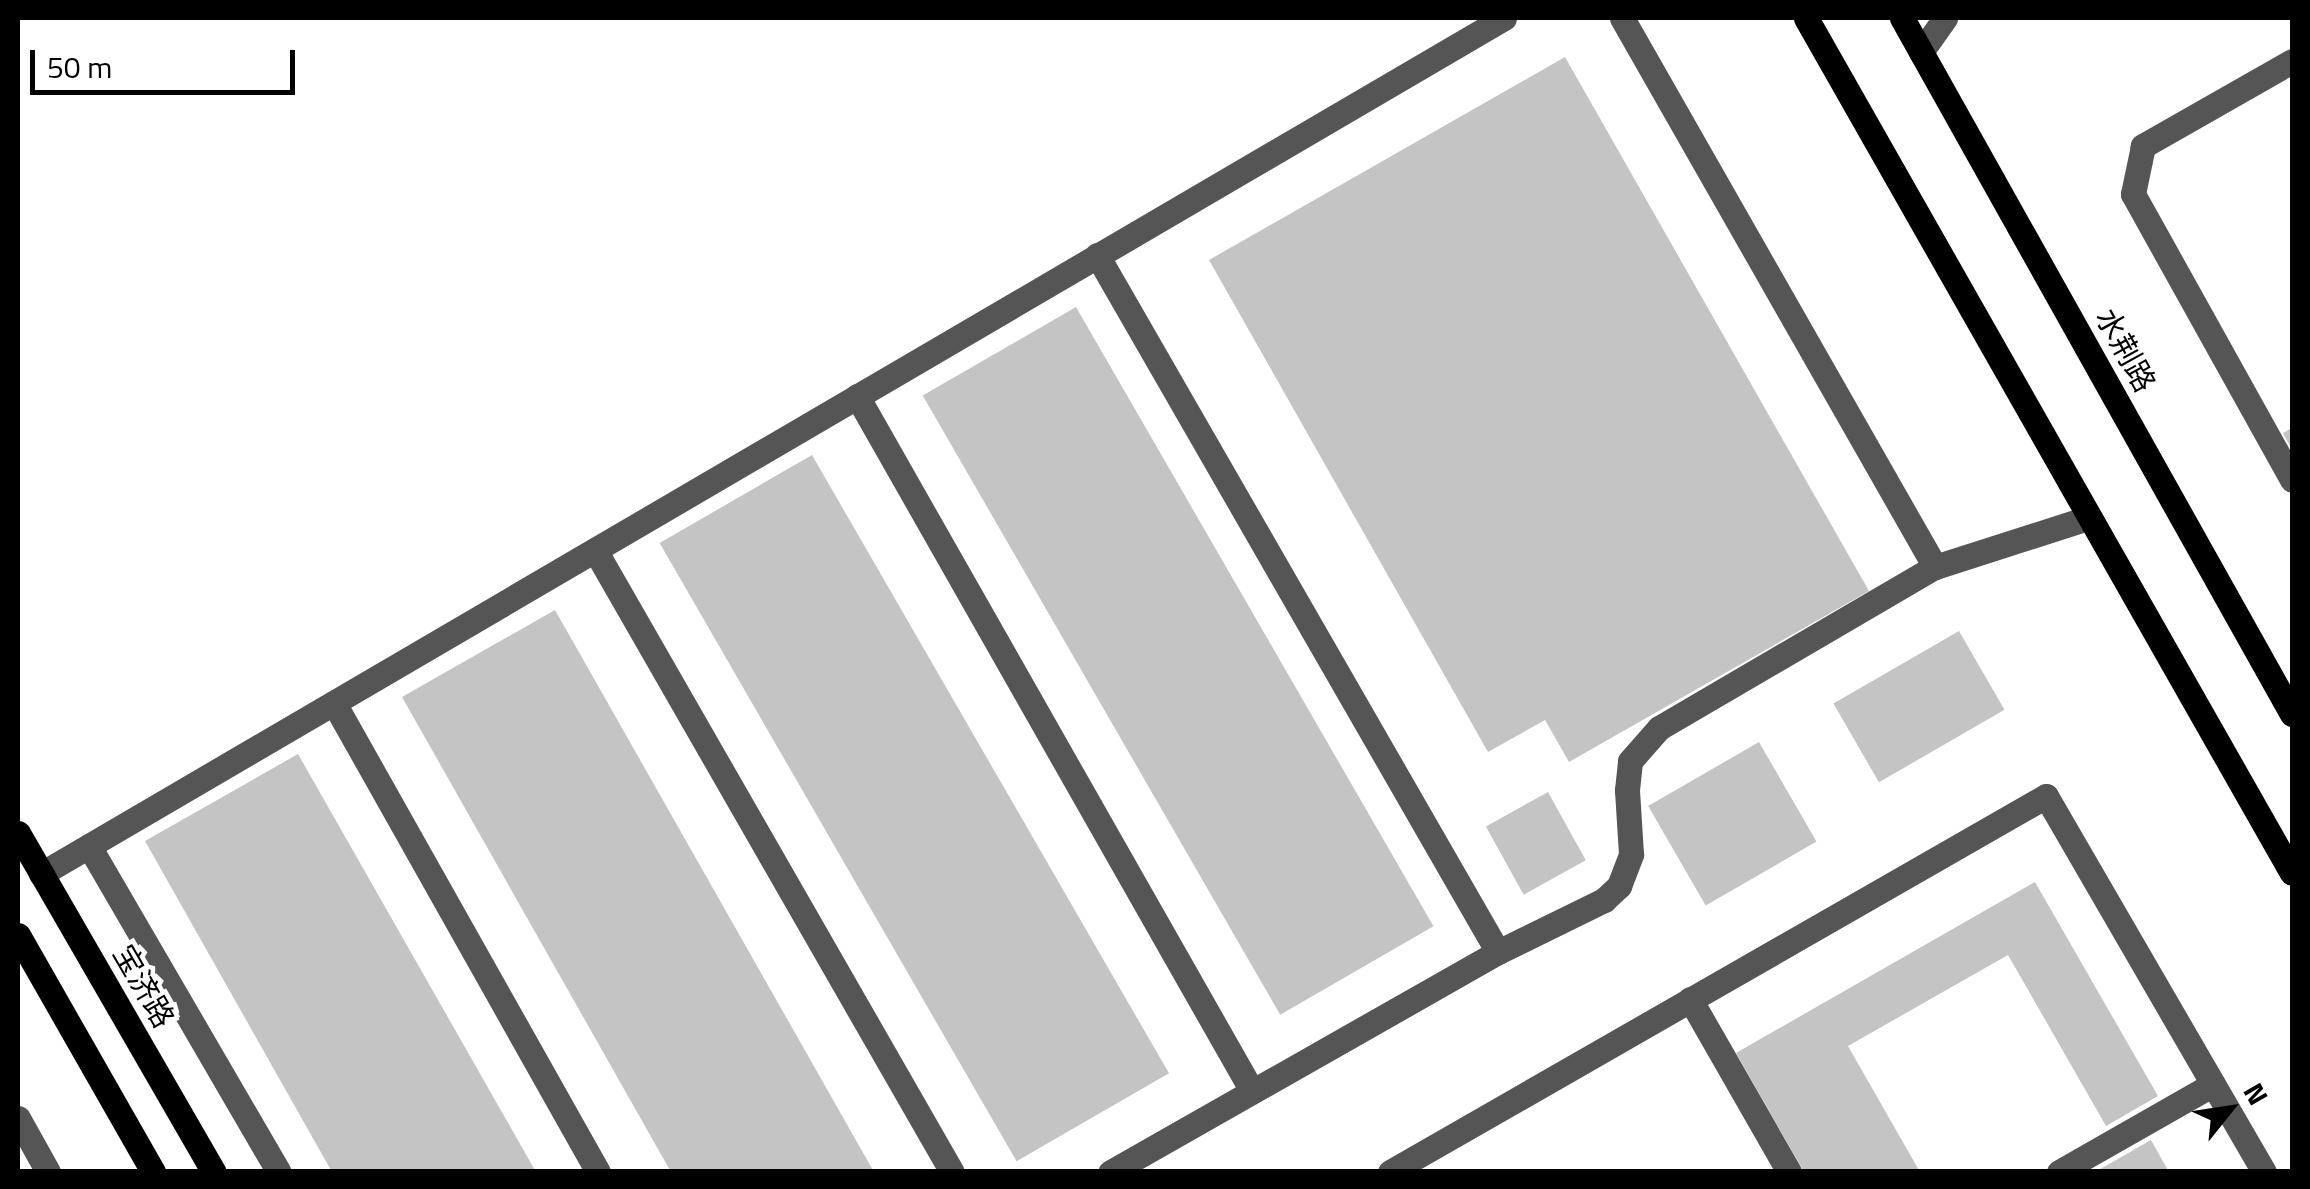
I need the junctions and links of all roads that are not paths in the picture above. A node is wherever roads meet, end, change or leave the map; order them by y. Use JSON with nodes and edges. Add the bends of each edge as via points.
{"nodes":[{"id":1,"x":1504,"y":18,"type":"edge"},
{"id":2,"x":1622,"y":18,"type":"edge"},
{"id":3,"x":1806,"y":18,"type":"edge"},
{"id":4,"x":1902,"y":18,"type":"edge"},
{"id":5,"x":1945,"y":18,"type":"edge"},
{"id":6,"x":1922,"y":52,"type":"junction"},
{"id":7,"x":2292,"y":61,"type":"edge"},
{"id":8,"x":1097,"y":255,"type":"junction"},
{"id":9,"x":857,"y":396,"type":"junction"},
{"id":10,"x":2292,"y":480,"type":"edge"},
{"id":11,"x":2088,"y":518,"type":"junction"},
{"id":12,"x":594,"y":550,"type":"junction"},
{"id":13,"x":1934,"y":567,"type":"junction"},
{"id":14,"x":334,"y":702,"type":"junction"},
{"id":15,"x":2292,"y":714,"type":"edge"},
{"id":16,"x":18,"y":833,"type":"edge"},
{"id":17,"x":89,"y":846,"type":"junction"},
{"id":18,"x":41,"y":874,"type":"junction"},
{"id":19,"x":2292,"y":874,"type":"edge"},
{"id":20,"x":18,"y":934,"type":"edge"},
{"id":21,"x":1498,"y":952,"type":"junction"},
{"id":22,"x":1690,"y":1000,"type":"junction"},
{"id":23,"x":2213,"y":1084,"type":"junction"},
{"id":24,"x":1252,"y":1091,"type":"junction"},
{"id":25,"x":18,"y":1118,"type":"edge"},
{"id":26,"x":48,"y":1172,"type":"edge"},
{"id":27,"x":153,"y":1172,"type":"edge"},
{"id":28,"x":214,"y":1172,"type":"edge"},
{"id":29,"x":279,"y":1172,"type":"edge"},
{"id":30,"x":598,"y":1172,"type":"edge"},
{"id":31,"x":952,"y":1172,"type":"edge"},
{"id":32,"x":1110,"y":1172,"type":"edge"},
{"id":33,"x":1390,"y":1172,"type":"edge"},
{"id":34,"x":1788,"y":1172,"type":"edge"},
{"id":35,"x":2059,"y":1172,"type":"edge"},
{"id":36,"x":2264,"y":1172,"type":"edge"}],
"edges":[{"from":1,"to":8,"type":"lane"},
{"from":2,"to":13,"type":"lane"},
{"from":3,"to":11,"type":"main road"},
{"from":4,"to":6,"type":"main road","name":"水荆路"},
{"from":5,"to":6,"type":"lane"},
{"from":6,"to":15,"type":"main road","name":"水荆路"},
{"from":7,"to":10,"type":"lane","via":[[2142,146],[2133,194]]},
{"from":8,"to":9,"type":"lane"},
{"from":8,"to":21,"type":"lane"},
{"from":9,"to":12,"type":"lane"},
{"from":9,"to":24,"type":"lane"},
{"from":11,"to":13,"type":"lane"},
{"from":11,"to":19,"type":"main road"},
{"from":12,"to":14,"type":"lane"},
{"from":12,"to":31,"type":"lane"},
{"from":13,"to":21,"type":"lane","via":[[1652,735],[1635,752],[1628,773],[1631,854],[1619,886],[1604,900]]},
{"from":14,"to":17,"type":"lane"},
{"from":14,"to":30,"type":"lane"},
{"from":16,"to":18,"type":"main road","name":"宝济路"},
{"from":17,"to":18,"type":"lane"},
{"from":17,"to":29,"type":"lane"},
{"from":18,"to":28,"type":"main road","name":"宝济路"},
{"from":20,"to":27,"type":"main road"},
{"from":21,"to":24,"type":"lane"},
{"from":22,"to":23,"type":"lane","via":[[2046,796]]},
{"from":22,"to":33,"type":"lane"},
{"from":22,"to":34,"type":"lane"},
{"from":23,"to":35,"type":"lane"},
{"from":23,"to":36,"type":"lane"},
{"from":24,"to":32,"type":"lane"},
{"from":25,"to":26,"type":"lane"}]}
